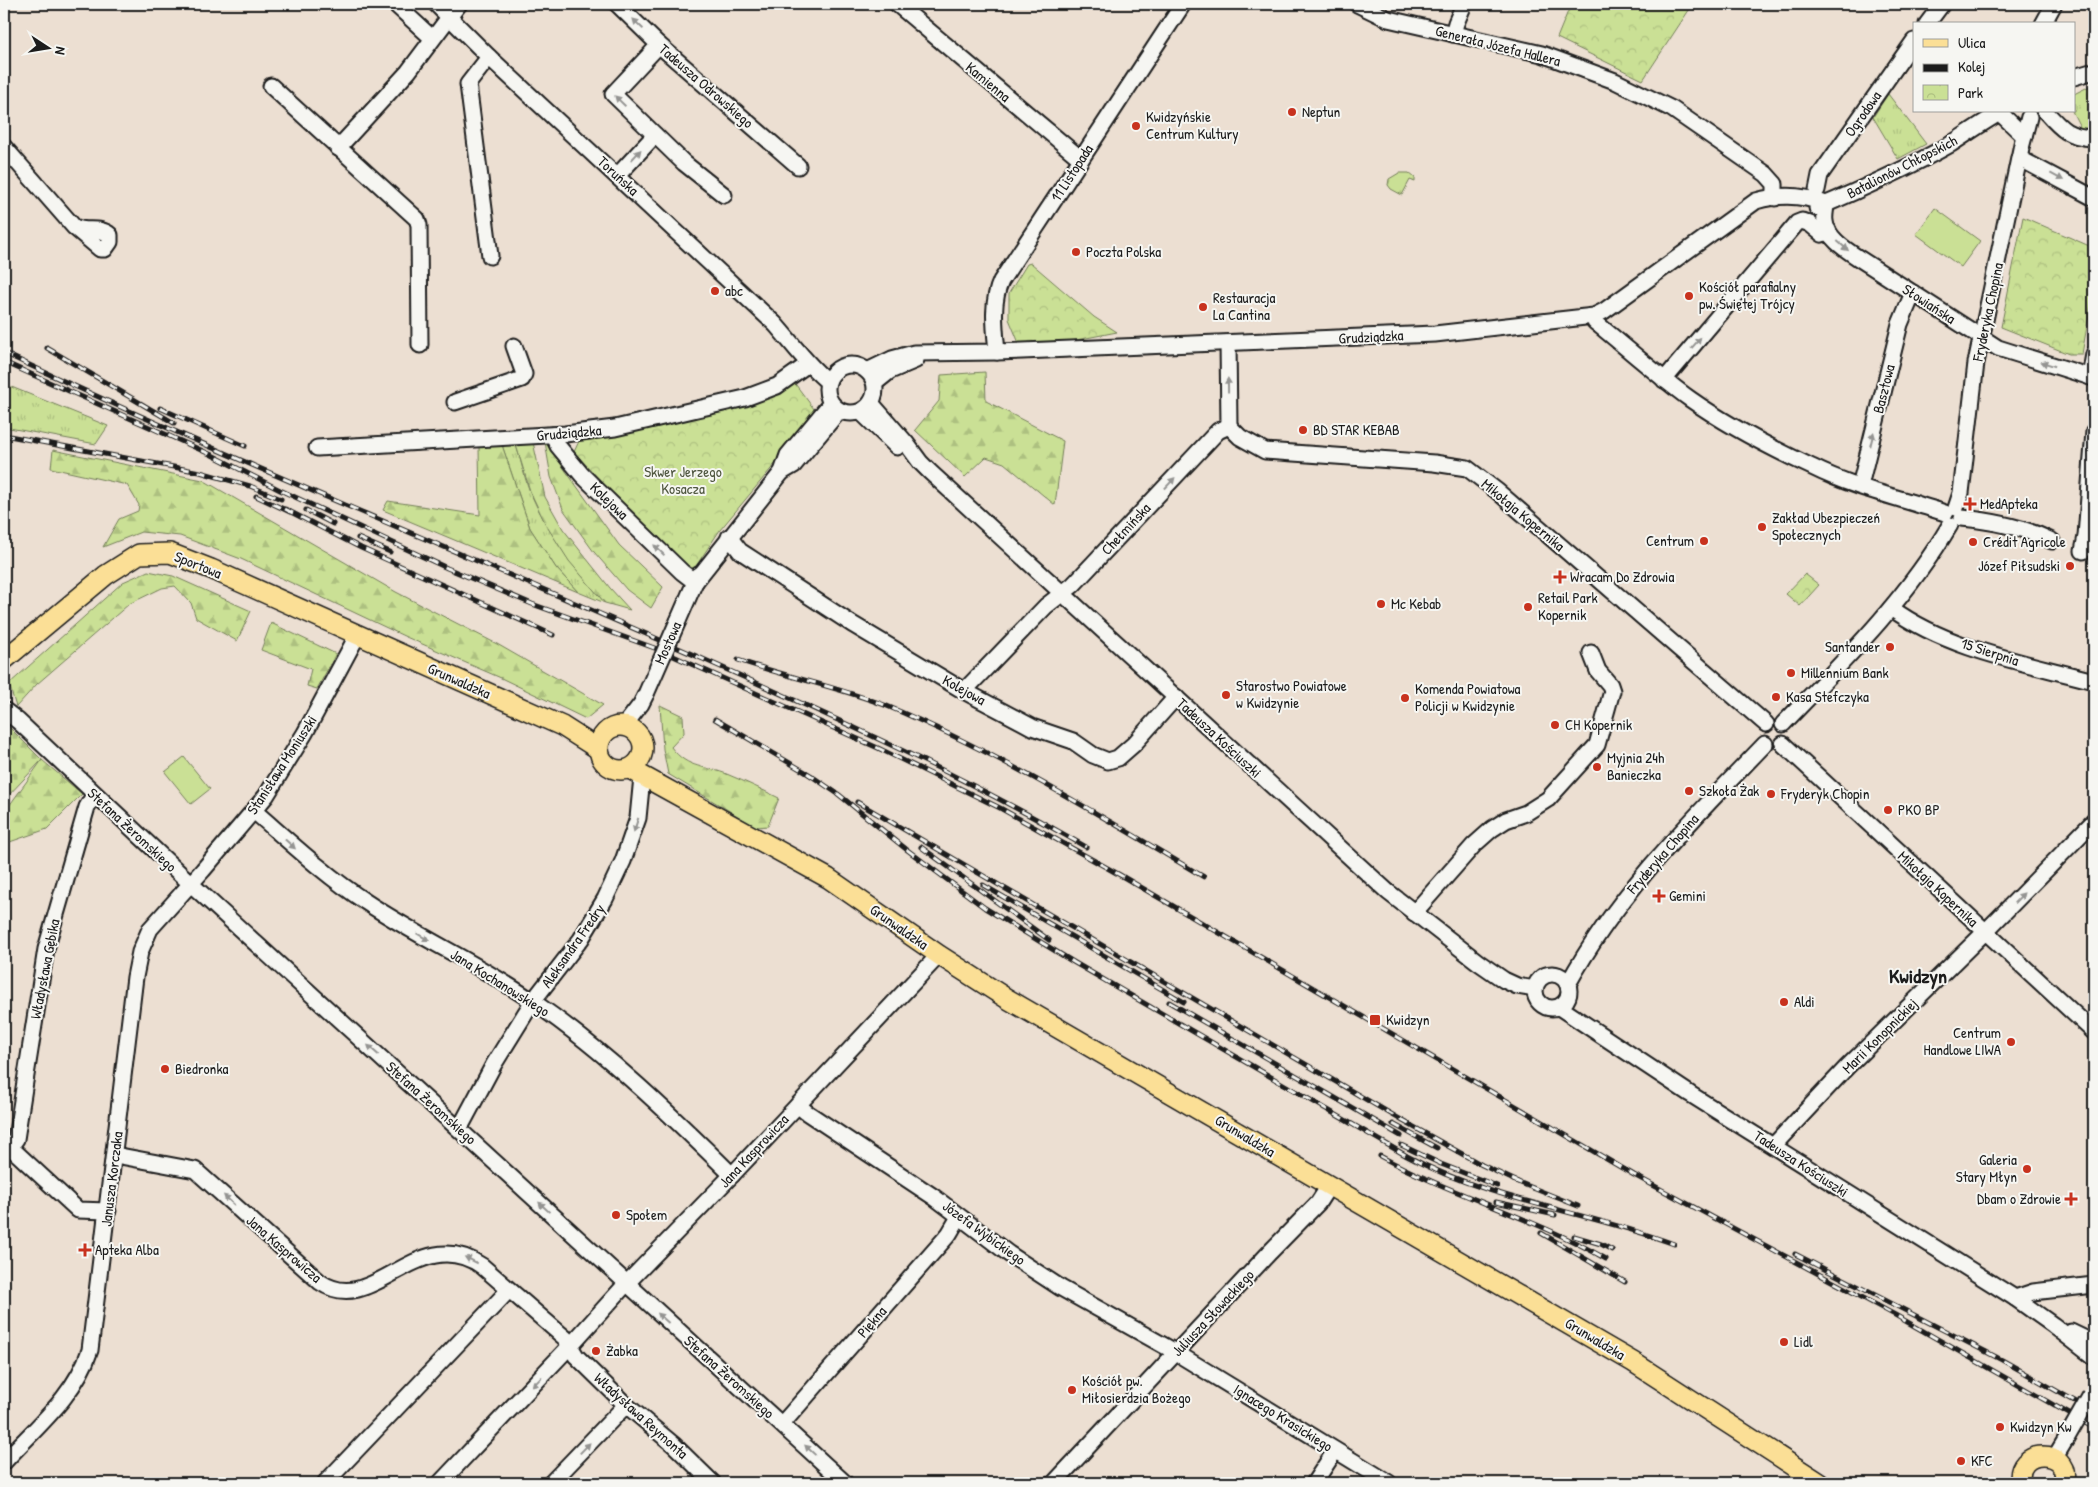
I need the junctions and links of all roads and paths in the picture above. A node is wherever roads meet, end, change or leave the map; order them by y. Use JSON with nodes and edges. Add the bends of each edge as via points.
{"nodes":[{"id":1,"x":395,"y":4,"type":"edge"},
{"id":2,"x":436,"y":4,"type":"edge"},
{"id":3,"x":459,"y":4,"type":"edge"},
{"id":4,"x":617,"y":4,"type":"edge"},
{"id":5,"x":897,"y":4,"type":"edge"},
{"id":6,"x":1183,"y":4,"type":"edge"},
{"id":7,"x":1357,"y":4,"type":"edge"},
{"id":8,"x":1464,"y":4,"type":"edge"},
{"id":9,"x":1942,"y":4,"type":"edge"},
{"id":10,"x":449,"y":16,"type":"junction"},
{"id":11,"x":1928,"y":22,"type":"edge"},
{"id":12,"x":1454,"y":34,"type":"junction"},
{"id":13,"x":432,"y":38,"type":"junction"},
{"id":14,"x":1913,"y":42,"type":"edge"},
{"id":15,"x":659,"y":45,"type":"junction"},
{"id":16,"x":489,"y":57,"type":"junction"},
{"id":17,"x":2094,"y":71,"type":"edge"},
{"id":18,"x":2076,"y":76,"type":"edge"},
{"id":19,"x":271,"y":86,"type":"dead end"},
{"id":20,"x":2001,"y":112,"type":"edge"},
{"id":21,"x":2046,"y":112,"type":"edge"},
{"id":22,"x":2030,"y":113,"type":"edge"},
{"id":23,"x":655,"y":135,"type":"junction"},
{"id":24,"x":2024,"y":136,"type":"junction"},
{"id":25,"x":2094,"y":138,"type":"edge"},
{"id":26,"x":4,"y":147,"type":"edge"},
{"id":27,"x":338,"y":148,"type":"junction"},
{"id":28,"x":2019,"y":158,"type":"junction"},
{"id":29,"x":1081,"y":159,"type":"junction"},
{"id":30,"x":798,"y":166,"type":"dead end"},
{"id":31,"x":618,"y":175,"type":"junction"},
{"id":32,"x":1817,"y":190,"type":"dead end"},
{"id":33,"x":724,"y":194,"type":"dead end"},
{"id":34,"x":1775,"y":198,"type":"junction"},
{"id":35,"x":2094,"y":198,"type":"edge"},
{"id":36,"x":1826,"y":204,"type":"junction"},
{"id":37,"x":74,"y":227,"type":"dead end"},
{"id":38,"x":1828,"y":230,"type":"junction"},
{"id":39,"x":490,"y":256,"type":"dead end"},
{"id":40,"x":1913,"y":293,"type":"junction"},
{"id":41,"x":1594,"y":316,"type":"junction"},
{"id":42,"x":1982,"y":337,"type":"junction"},
{"id":43,"x":1228,"y":343,"type":"junction"},
{"id":44,"x":420,"y":345,"type":"dead end"},
{"id":45,"x":514,"y":346,"type":"dead end"},
{"id":46,"x":798,"y":350,"type":"junction"},
{"id":47,"x":997,"y":352,"type":"junction"},
{"id":48,"x":2094,"y":354,"type":"edge"},
{"id":49,"x":808,"y":364,"type":"junction"},
{"id":50,"x":831,"y":377,"type":"junction"},
{"id":51,"x":871,"y":377,"type":"junction"},
{"id":52,"x":2092,"y":378,"type":"edge"},
{"id":53,"x":1664,"y":380,"type":"junction"},
{"id":54,"x":455,"y":402,"type":"dead end"},
{"id":55,"x":835,"y":407,"type":"junction"},
{"id":56,"x":866,"y":407,"type":"junction"},
{"id":57,"x":1229,"y":426,"type":"junction"},
{"id":58,"x":2094,"y":432,"type":"edge"},
{"id":59,"x":553,"y":435,"type":"junction"},
{"id":60,"x":318,"y":448,"type":"dead end"},
{"id":61,"x":1860,"y":486,"type":"junction"},
{"id":62,"x":1953,"y":516,"type":"junction"},
{"id":63,"x":729,"y":537,"type":"junction"},
{"id":64,"x":2052,"y":541,"type":"dead end"},
{"id":65,"x":2083,"y":550,"type":"dead end"},
{"id":66,"x":746,"y":556,"type":"junction"},
{"id":67,"x":713,"y":561,"type":"junction"},
{"id":68,"x":695,"y":582,"type":"junction"},
{"id":69,"x":1063,"y":593,"type":"junction"},
{"id":70,"x":1891,"y":608,"type":"junction"},
{"id":71,"x":356,"y":636,"type":"junction"},
{"id":72,"x":1590,"y":653,"type":"dead end"},
{"id":73,"x":4,"y":660,"type":"edge"},
{"id":74,"x":2094,"y":680,"type":"edge"},
{"id":75,"x":964,"y":690,"type":"junction"},
{"id":76,"x":4,"y":698,"type":"edge"},
{"id":77,"x":1176,"y":698,"type":"junction"},
{"id":78,"x":4,"y":710,"type":"edge"},
{"id":79,"x":18,"y":721,"type":"junction"},
{"id":80,"x":1766,"y":724,"type":"junction"},
{"id":81,"x":1783,"y":724,"type":"junction"},
{"id":82,"x":629,"y":728,"type":"junction"},
{"id":83,"x":601,"y":742,"type":"junction"},
{"id":84,"x":1765,"y":744,"type":"junction"},
{"id":85,"x":1783,"y":744,"type":"junction"},
{"id":86,"x":638,"y":768,"type":"junction"},
{"id":87,"x":94,"y":795,"type":"junction"},
{"id":88,"x":254,"y":811,"type":"junction"},
{"id":89,"x":2094,"y":821,"type":"edge"},
{"id":90,"x":191,"y":884,"type":"junction"},
{"id":91,"x":1414,"y":913,"type":"junction"},
{"id":92,"x":1985,"y":932,"type":"junction"},
{"id":93,"x":939,"y":955,"type":"junction"},
{"id":94,"x":1535,"y":989,"type":"junction"},
{"id":95,"x":1563,"y":991,"type":"junction"},
{"id":96,"x":533,"y":1001,"type":"junction"},
{"id":97,"x":2094,"y":1032,"type":"edge"},
{"id":98,"x":798,"y":1104,"type":"junction"},
{"id":99,"x":458,"y":1128,"type":"junction"},
{"id":100,"x":7,"y":1144,"type":"edge"},
{"id":101,"x":1774,"y":1145,"type":"junction"},
{"id":102,"x":115,"y":1155,"type":"junction"},
{"id":103,"x":732,"y":1175,"type":"junction"},
{"id":104,"x":1329,"y":1186,"type":"junction"},
{"id":105,"x":108,"y":1211,"type":"junction"},
{"id":106,"x":959,"y":1217,"type":"junction"},
{"id":107,"x":626,"y":1284,"type":"junction"},
{"id":108,"x":2094,"y":1285,"type":"edge"},
{"id":109,"x":509,"y":1290,"type":"junction"},
{"id":110,"x":2015,"y":1298,"type":"junction"},
{"id":111,"x":2053,"y":1325,"type":"junction"},
{"id":112,"x":2094,"y":1343,"type":"edge"},
{"id":113,"x":570,"y":1346,"type":"junction"},
{"id":114,"x":1177,"y":1352,"type":"junction"},
{"id":115,"x":2094,"y":1356,"type":"edge"},
{"id":116,"x":2094,"y":1362,"type":"edge"},
{"id":117,"x":2093,"y":1392,"type":"edge"},
{"id":118,"x":626,"y":1405,"type":"junction"},
{"id":119,"x":782,"y":1424,"type":"junction"},
{"id":120,"x":1335,"y":1451,"type":"junction"},
{"id":121,"x":2054,"y":1459,"type":"junction"},
{"id":122,"x":4,"y":1462,"type":"edge"},
{"id":123,"x":2017,"y":1482,"type":"edge"},
{"id":124,"x":326,"y":1483,"type":"edge"},
{"id":125,"x":440,"y":1483,"type":"edge"},
{"id":126,"x":551,"y":1483,"type":"edge"},
{"id":127,"x":713,"y":1483,"type":"edge"},
{"id":128,"x":845,"y":1483,"type":"edge"},
{"id":129,"x":1054,"y":1483,"type":"edge"},
{"id":130,"x":1314,"y":1483,"type":"edge"},
{"id":131,"x":1389,"y":1483,"type":"edge"},
{"id":132,"x":1820,"y":1483,"type":"edge"},
{"id":133,"x":2064,"y":1483,"type":"edge"}],
"edges":[{"from":1,"to":13,"type":"street"},
{"from":2,"to":10,"type":"street","name":"Toruńska"},
{"from":3,"to":10,"type":"street"},
{"from":15,"to":4,"type":"street","name":"Tadeusza Odrowskiego","one_way":true},
{"from":5,"to":29,"type":"street","name":"Kamienna"},
{"from":6,"to":29,"type":"street","name":"11 Listopada"},
{"from":7,"to":12,"type":"street","name":"Generała Józefa Hallera","via":[[1388,19]]},
{"from":8,"to":12,"type":"street"},
{"from":9,"to":11,"type":"street"},
{"from":10,"to":13,"type":"street"},
{"from":10,"to":16,"type":"street","name":"Toruńska"},
{"from":12,"to":34,"type":"street","name":"Generała Józefa Hallera","via":[[1542,54],[1645,94],[1766,174],[1775,184]]},
{"from":13,"to":27,"type":"street","via":[[408,72]]},
{"from":14,"to":32,"type":"street","name":"Ogrodowa","via":[[1820,176]]},
{"from":23,"to":15,"type":"street","one_way":true,"via":[[613,94]]},
{"from":15,"to":30,"type":"street","name":"Tadeusza Odrowskiego"},
{"from":16,"to":31,"type":"street","name":"Toruńska"},
{"from":16,"to":39,"type":"street","via":[[468,84]]},
{"from":17,"to":18,"type":"street"},
{"from":19,"to":27,"type":"street"},
{"from":20,"to":24,"type":"street"},
{"from":20,"to":36,"type":"street","name":"Batalionów Chłopskich","via":[[1950,144]]},
{"from":21,"to":25,"type":"street","via":[[2063,131],[2078,137]]},
{"from":22,"to":24,"type":"street","name":"Fryderyka Chopina"},
{"from":31,"to":23,"type":"street","one_way":true},
{"from":23,"to":33,"type":"street"},
{"from":24,"to":28,"type":"street","name":"Fryderyka Chopina"},
{"from":26,"to":37,"type":"street"},
{"from":27,"to":44,"type":"street","via":[[417,219]]},
{"from":28,"to":35,"type":"street","one_way":true},
{"from":28,"to":42,"type":"street","name":"Fryderyka Chopina"},
{"from":29,"to":47,"type":"street","name":"11 Listopada","via":[[996,290]]},
{"from":31,"to":46,"type":"street","name":"Toruńska","via":[[775,324]]},
{"from":34,"to":36,"type":"street","via":[[1798,197]]},
{"from":34,"to":41,"type":"street","name":"Grudziądzka","via":[[1756,201],[1604,312]]},
{"from":36,"to":38,"type":"street","via":[[1824,222]]},
{"from":38,"to":40,"type":"street","name":"Słowiańska","one_way":true,"via":[[1848,251]]},
{"from":53,"to":38,"type":"street","one_way":true,"via":[[1797,222],[1810,224],[1822,234]]},
{"from":40,"to":42,"type":"street","name":"Słowiańska"},
{"from":61,"to":40,"type":"street","name":"Basztowa","one_way":true,"via":[[1900,324]]},
{"from":41,"to":43,"type":"street","name":"Grudziądzka","via":[[1435,334]]},
{"from":41,"to":53,"type":"street","via":[[1596,322]]},
{"from":52,"to":42,"type":"street","name":"Słowiańska","one_way":true,"via":[[1998,348]]},
{"from":42,"to":62,"type":"street","name":"Fryderyka Chopina","via":[[1961,493]]},
{"from":43,"to":47,"type":"street","name":"Grudziądzka"},
{"from":57,"to":43,"type":"street","one_way":true},
{"from":45,"to":54,"type":"street","via":[[524,374],[522,378]]},
{"from":46,"to":49,"type":"street","name":"Toruńska"},
{"from":46,"to":50,"type":"street","name":"Toruńska"},
{"from":47,"to":51,"type":"street","name":"Grudziądzka","via":[[902,355]]},
{"from":48,"to":52,"type":"street"},
{"from":49,"to":50,"type":"street","name":"Toruńska"},
{"from":49,"to":59,"type":"street","name":"Grudziądzka","via":[[776,386],[745,398],[615,428]]},
{"from":50,"to":51,"type":"street","via":[[840,367],[854,365]]},
{"from":50,"to":55,"type":"street","via":[[828,396]]},
{"from":51,"to":56,"type":"street","via":[[876,390]]},
{"from":53,"to":61,"type":"street","via":[[1760,440],[1813,468]]},
{"from":55,"to":56,"type":"street","via":[[854,414]]},
{"from":55,"to":63,"type":"street","name":"Mostowa","via":[[794,465],[782,472]]},
{"from":56,"to":69,"type":"street","name":"Tadeusza Kościuszki","via":[[901,451],[920,462]]},
{"from":69,"to":57,"type":"street","name":"Chełmińska","one_way":true,"via":[[1218,431]]},
{"from":57,"to":80,"type":"street","name":"Mikołaja Kopernika","via":[[1240,437],[1265,451],[1467,468]]},
{"from":58,"to":65,"type":"street"},
{"from":59,"to":60,"type":"street","name":"Grudziądzka"},
{"from":68,"to":59,"type":"street","name":"Kolejowa","one_way":true,"via":[[582,475]]},
{"from":61,"to":62,"type":"street"},
{"from":62,"to":64,"type":"street","via":[[1986,520],[2039,534]]},
{"from":62,"to":70,"type":"street","name":"Fryderyka Chopina","via":[[1936,548]]},
{"from":63,"to":66,"type":"street","name":"Kolejowa"},
{"from":63,"to":67,"type":"street","name":"Mostowa"},
{"from":63,"to":68,"type":"street","name":"Mostowa","via":[[719,542]]},
{"from":66,"to":67,"type":"street"},
{"from":66,"to":75,"type":"street","name":"Kolejowa"},
{"from":67,"to":68,"type":"street","name":"Mostowa"},
{"from":68,"to":82,"type":"street","name":"Mostowa","bridge":true},
{"from":69,"to":75,"type":"street","name":"Chełmińska","via":[[1046,606]]},
{"from":69,"to":77,"type":"street","name":"Tadeusza Kościuszki"},
{"from":70,"to":74,"type":"street","name":"15 Sierpnia","via":[[1903,617],[1970,646]]},
{"from":70,"to":81,"type":"street","name":"Fryderyka Chopina"},
{"from":71,"to":73,"type":"main road","name":"Sportowa","via":[[190,560],[156,552],[140,554],[106,574]]},
{"from":71,"to":83,"type":"main road","name":"Grunwaldzka"},
{"from":71,"to":88,"type":"street","name":"Stanisława Moniuszki","via":[[305,733]]},
{"from":72,"to":91,"type":"street","via":[[1612,691],[1598,746],[1548,798],[1526,813],[1506,820],[1480,840]]},
{"from":75,"to":77,"type":"street","name":"Kolejowa","via":[[1032,727],[1073,741],[1093,755],[1108,760],[1118,758],[1134,744]]},
{"from":76,"to":79,"type":"street","name":"Stefana Żeromskiego"},
{"from":77,"to":91,"type":"street","name":"Tadeusza Kościuszki"},
{"from":78,"to":79,"type":"street","name":"Stefana Żeromskiego"},
{"from":79,"to":87,"type":"street","name":"Stefana Żeromskiego"},
{"from":80,"to":81,"type":"street","via":[[1774,721]]},
{"from":80,"to":84,"type":"street","via":[[1761,734]]},
{"from":81,"to":85,"type":"street","via":[[1788,734]]},
{"from":82,"to":83,"type":"main road","via":[[616,726]]},
{"from":82,"to":86,"type":"main road","via":[[643,742]]},
{"from":83,"to":86,"type":"main road","via":[[600,757],[605,764],[622,771]]},
{"from":84,"to":85,"type":"street","via":[[1774,748]]},
{"from":84,"to":95,"type":"street","name":"Fryderyka Chopina","via":[[1655,859],[1588,948]]},
{"from":85,"to":92,"type":"street","name":"Mikołaja Kopernika"},
{"from":86,"to":93,"type":"main road","name":"Grunwaldzka","via":[[828,878]]},
{"from":86,"to":96,"type":"street","name":"Aleksandra Fredry","one_way":true,"via":[[638,818],[624,862],[581,939]]},
{"from":87,"to":90,"type":"street","name":"Stefana Żeromskiego"},
{"from":87,"to":100,"type":"street","name":"Władysława Gębika","via":[[87,807],[46,949],[16,1140]]},
{"from":88,"to":90,"type":"street","name":"Stanisława Moniuszki"},
{"from":88,"to":96,"type":"street","name":"Jana Kochanowskiego","one_way":true,"via":[[316,866],[366,903]]},
{"from":92,"to":89,"type":"street","name":"Marii Konopnickiej","one_way":true},
{"from":99,"to":90,"type":"street","name":"Stefana Żeromskiego","one_way":true},
{"from":90,"to":102,"type":"street","name":"Janusza Korczaka","via":[[150,929],[140,952]]},
{"from":91,"to":94,"type":"street","name":"Tadeusza Kościuszki","via":[[1504,980]]},
{"from":92,"to":97,"type":"street","name":"Mikołaja Kopernika"},
{"from":92,"to":101,"type":"street","name":"Marii Konopnickiej","via":[[1847,1067]]},
{"from":93,"to":98,"type":"street","name":"Jana Kasprowicza"},
{"from":93,"to":104,"type":"main road","name":"Grunwaldzka","via":[[1006,998]]},
{"from":94,"to":95,"type":"street","via":[[1543,977],[1550,974]]},
{"from":94,"to":95,"type":"street","via":[[1539,1002],[1552,1008]]},
{"from":95,"to":101,"type":"street","name":"Tadeusza Kościuszki","via":[[1590,1026],[1690,1094]]},
{"from":96,"to":99,"type":"street","name":"Aleksandra Fredry"},
{"from":96,"to":103,"type":"street","name":"Jana Kochanowskiego","via":[[604,1055]]},
{"from":98,"to":103,"type":"street","name":"Jana Kasprowicza"},
{"from":98,"to":106,"type":"street","name":"Józefa Wybickiego"},
{"from":107,"to":99,"type":"street","name":"Stefana Żeromskiego","one_way":true},
{"from":100,"to":105,"type":"street","name":"Władysława Gębika","via":[[78,1210]]},
{"from":101,"to":110,"type":"street","name":"Tadeusza Kościuszki"},
{"from":102,"to":105,"type":"street","name":"Janusza Korczaka"},
{"from":109,"to":102,"type":"street","name":"Jana Kasprowicza","one_way":true,"via":[[472,1259],[444,1253],[427,1256],[364,1288],[347,1291],[332,1288],[320,1282],[195,1170]]},
{"from":103,"to":107,"type":"street","name":"Jana Kasprowicza"},
{"from":104,"to":114,"type":"street","name":"Juliusza Słowackiego","via":[[1318,1203]]},
{"from":104,"to":132,"type":"main road","name":"Grunwaldzka","via":[[1633,1362]]},
{"from":105,"to":122,"type":"street","name":"Janusza Korczaka","via":[[93,1338],[84,1366],[69,1392]]},
{"from":106,"to":114,"type":"street","name":"Józefa Wybickiego","via":[[1061,1288]]},
{"from":106,"to":119,"type":"street","name":"Piękna","via":[[949,1234]]},
{"from":107,"to":113,"type":"street","name":"Jana Kasprowicza"},
{"from":119,"to":107,"type":"street","name":"Stefana Żeromskiego","one_way":true},
{"from":108,"to":110,"type":"street","via":[[2033,1292]]},
{"from":109,"to":113,"type":"street","name":"Jana Kasprowicza","via":[[566,1338]]},
{"from":109,"to":124,"type":"street"},
{"from":110,"to":111,"type":"street","name":"Tadeusza Kościuszki"},
{"from":111,"to":112,"type":"street","name":"Tadeusza Kościuszki"},
{"from":111,"to":115,"type":"street","name":"Tadeusza Kościuszki"},
{"from":113,"to":118,"type":"street","name":"Władysława Reymonta","via":[[576,1356]]},
{"from":113,"to":125,"type":"street","name":"Jana Kasprowicza","one_way":true},
{"from":114,"to":120,"type":"street","name":"Ignacego Krasickiego"},
{"from":114,"to":129,"type":"street","name":"Juliusza Słowackiego"},
{"from":115,"to":116,"type":"street"},
{"from":117,"to":121,"type":"street","bridge":true},
{"from":126,"to":118,"type":"street","one_way":true},
{"from":118,"to":127,"type":"street","name":"Władysława Reymonta"},
{"from":128,"to":119,"type":"street","name":"Stefana Żeromskiego","one_way":true},
{"from":120,"to":130,"type":"street"},
{"from":120,"to":131,"type":"street","name":"Ignacego Krasickiego"},
{"from":121,"to":123,"type":"main road","via":[[2032,1458],[2022,1469]]},
{"from":121,"to":133,"type":"main road","via":[[2062,1467]]}]}
